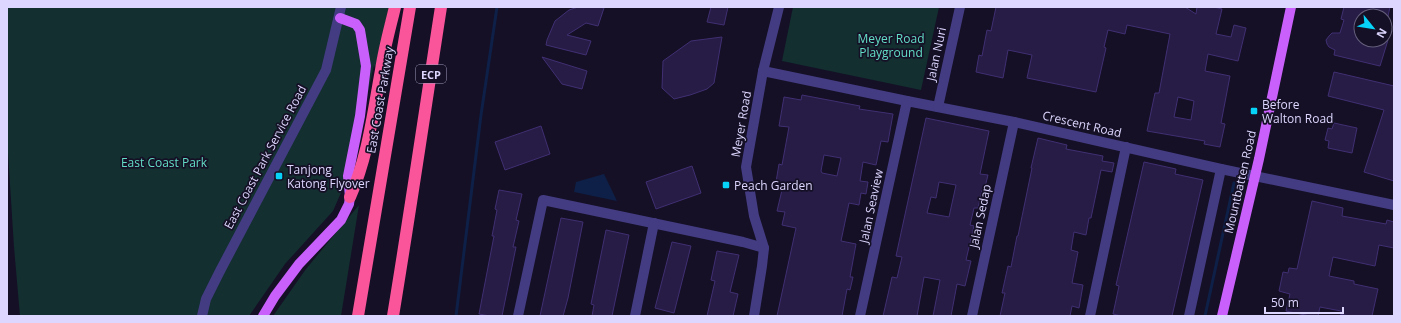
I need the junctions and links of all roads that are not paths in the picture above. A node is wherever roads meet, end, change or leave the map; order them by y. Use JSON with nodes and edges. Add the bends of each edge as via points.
{"nodes":[{"id":1,"x":342,"y":7,"type":"edge"},
{"id":2,"x":395,"y":7,"type":"edge"},
{"id":3,"x":410,"y":7,"type":"edge"},
{"id":4,"x":442,"y":7,"type":"edge"},
{"id":5,"x":779,"y":7,"type":"edge"},
{"id":6,"x":960,"y":7,"type":"edge"},
{"id":7,"x":1290,"y":7,"type":"edge"},
{"id":8,"x":340,"y":18,"type":"junction"},
{"id":9,"x":764,"y":72,"type":"junction"},
{"id":10,"x":907,"y":101,"type":"junction"},
{"id":11,"x":938,"y":107,"type":"junction"},
{"id":12,"x":1014,"y":122,"type":"junction"},
{"id":13,"x":1126,"y":147,"type":"junction"},
{"id":14,"x":1221,"y":169,"type":"junction"},
{"id":15,"x":1255,"y":176,"type":"junction"},
{"id":16,"x":350,"y":197,"type":"junction"},
{"id":17,"x":1394,"y":205,"type":"edge"},
{"id":18,"x":654,"y":223,"type":"junction"},
{"id":19,"x":764,"y":248,"type":"junction"},
{"id":20,"x":202,"y":316,"type":"edge"},
{"id":21,"x":263,"y":316,"type":"edge"},
{"id":22,"x":358,"y":316,"type":"edge"},
{"id":23,"x":393,"y":316,"type":"edge"},
{"id":24,"x":518,"y":316,"type":"edge"},
{"id":25,"x":635,"y":316,"type":"edge"},
{"id":26,"x":754,"y":316,"type":"edge"},
{"id":27,"x":860,"y":316,"type":"edge"},
{"id":28,"x":972,"y":316,"type":"edge"},
{"id":29,"x":1090,"y":316,"type":"edge"},
{"id":30,"x":1189,"y":316,"type":"edge"},
{"id":31,"x":1222,"y":316,"type":"edge"}],
"edges":[{"from":1,"to":8,"type":"street","name":"East Coast Park Service Road"},
{"from":2,"to":16,"type":"highway","via":[[369,138],[359,178]]},
{"from":3,"to":22,"type":"highway","name":"East Coast Parkway","number":"ECP"},
{"from":4,"to":23,"type":"highway","number":"ECP"},
{"from":5,"to":9,"type":"street","name":"Meyer Road"},
{"from":6,"to":11,"type":"street","name":"Jalan Nuri"},
{"from":7,"to":15,"type":"main road","name":"Mountbatten Road"},
{"from":8,"to":16,"type":"main road","via":[[356,24],[360,30],[366,66],[360,116],[348,176]]},
{"from":8,"to":20,"type":"street","name":"East Coast Park Service Road","via":[[326,70],[220,271],[206,299]]},
{"from":9,"to":10,"type":"street","name":"Crescent Road"},
{"from":9,"to":19,"type":"street","name":"Meyer Road","via":[[746,167],[754,216]]},
{"from":10,"to":11,"type":"street","name":"Crescent Road"},
{"from":10,"to":27,"type":"street","name":"Jalan Seaview"},
{"from":11,"to":12,"type":"street","name":"Crescent Road"},
{"from":12,"to":13,"type":"street","name":"Crescent Road"},
{"from":12,"to":28,"type":"street","name":"Jalan Sedap"},
{"from":13,"to":14,"type":"street","name":"Crescent Road"},
{"from":13,"to":29,"type":"street"},
{"from":14,"to":15,"type":"street","name":"Crescent Road"},
{"from":14,"to":30,"type":"street","name":"Mountbatten Road"},
{"from":15,"to":17,"type":"street","name":"Crescent Road"},
{"from":15,"to":31,"type":"main road","name":"Mountbatten Road"},
{"from":16,"to":21,"type":"main road","via":[[340,220],[300,264]]},
{"from":18,"to":19,"type":"street"},
{"from":18,"to":24,"type":"street","via":[[543,200]]},
{"from":18,"to":25,"type":"street"},
{"from":19,"to":26,"type":"street","name":"Meyer Road"}]}
